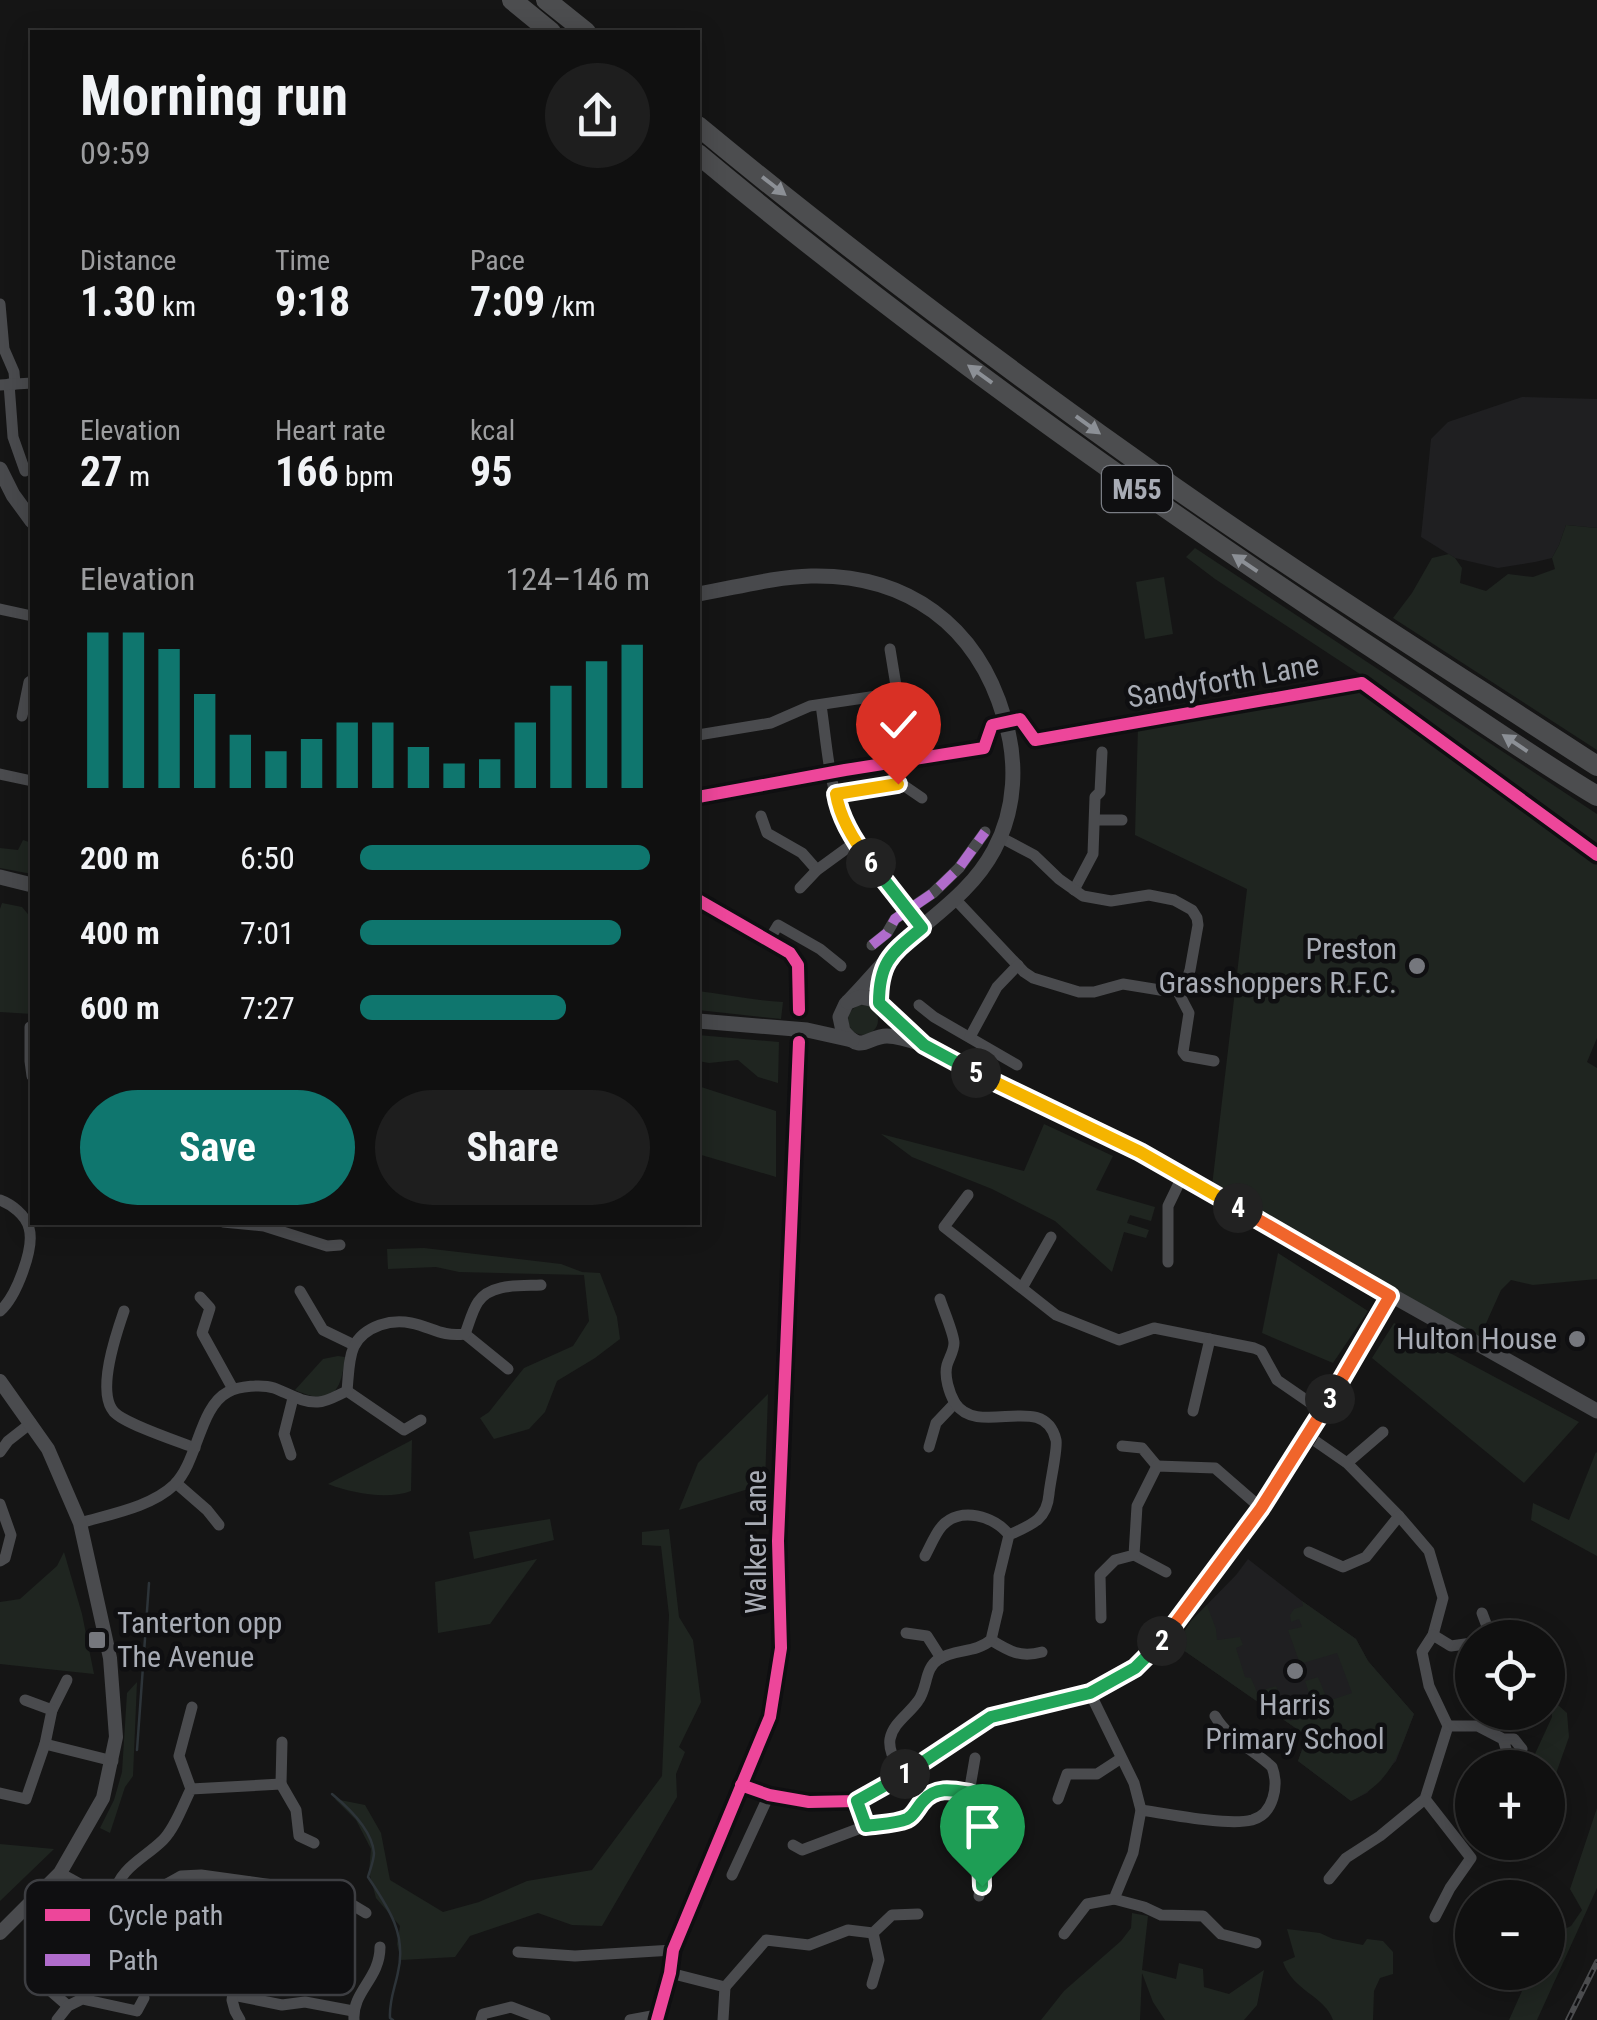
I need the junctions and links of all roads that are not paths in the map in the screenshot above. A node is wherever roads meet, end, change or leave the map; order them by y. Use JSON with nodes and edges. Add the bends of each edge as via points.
{"nodes":[{"id":1,"x":512,"y":0,"type":"edge"},
{"id":2,"x":546,"y":0,"type":"edge"},
{"id":3,"x":548,"y":30,"type":"edge"},
{"id":4,"x":584,"y":30,"type":"edge"},
{"id":5,"x":700,"y":128,"type":"edge"},
{"id":6,"x":700,"y":156,"type":"edge"},
{"id":7,"x":0,"y":304,"type":"edge"},
{"id":8,"x":8,"y":384,"type":"edge"},
{"id":9,"x":0,"y":469,"type":"edge"},
{"id":10,"x":24,"y":470,"type":"dead end"},
{"id":11,"x":30,"y":518,"type":"edge"},
{"id":12,"x":700,"y":594,"type":"edge"},
{"id":13,"x":0,"y":609,"type":"edge"},
{"id":14,"x":30,"y":616,"type":"edge"},
{"id":15,"x":890,"y":649,"type":"dead end"},
{"id":16,"x":30,"y":681,"type":"edge"},
{"id":17,"x":897,"y":693,"type":"junction"},
{"id":18,"x":820,"y":705,"type":"junction"},
{"id":19,"x":22,"y":716,"type":"dead end"},
{"id":20,"x":700,"y":735,"type":"edge"},
{"id":21,"x":1043,"y":738,"type":"dead end"},
{"id":22,"x":906,"y":748,"type":"dead end"},
{"id":23,"x":1102,"y":752,"type":"dead end"},
{"id":24,"x":1597,"y":766,"type":"edge"},
{"id":25,"x":0,"y":774,"type":"edge"},
{"id":26,"x":30,"y":781,"type":"edge"},
{"id":27,"x":836,"y":794,"type":"junction"},
{"id":28,"x":1597,"y":796,"type":"edge"},
{"id":29,"x":922,"y":798,"type":"dead end"},
{"id":30,"x":761,"y":816,"type":"dead end"},
{"id":31,"x":1095,"y":820,"type":"junction"},
{"id":32,"x":1122,"y":820,"type":"dead end"},
{"id":33,"x":992,"y":834,"type":"junction"},
{"id":34,"x":854,"y":843,"type":"junction"},
{"id":35,"x":1597,"y":855,"type":"edge"},
{"id":36,"x":817,"y":870,"type":"junction"},
{"id":37,"x":0,"y":877,"type":"edge"},
{"id":38,"x":30,"y":884,"type":"edge"},
{"id":39,"x":800,"y":888,"type":"dead end"},
{"id":40,"x":1074,"y":890,"type":"junction"},
{"id":41,"x":956,"y":900,"type":"junction"},
{"id":42,"x":700,"y":901,"type":"edge"},
{"id":43,"x":909,"y":910,"type":"junction"},
{"id":44,"x":922,"y":928,"type":"junction"},
{"id":45,"x":770,"y":940,"type":"junction"},
{"id":46,"x":872,"y":945,"type":"dead end"},
{"id":47,"x":886,"y":962,"type":"junction"},
{"id":48,"x":1018,"y":965,"type":"junction"},
{"id":49,"x":841,"y":966,"type":"dead end"},
{"id":50,"x":1176,"y":988,"type":"junction"},
{"id":51,"x":880,"y":1004,"type":"junction"},
{"id":52,"x":919,"y":1005,"type":"dead end"},
{"id":53,"x":844,"y":1008,"type":"junction"},
{"id":54,"x":799,"y":1010,"type":"dead end"},
{"id":55,"x":700,"y":1022,"type":"edge"},
{"id":56,"x":30,"y":1027,"type":"dead end"},
{"id":57,"x":802,"y":1034,"type":"junction"},
{"id":58,"x":880,"y":1036,"type":"junction"},
{"id":59,"x":970,"y":1036,"type":"junction"},
{"id":60,"x":853,"y":1041,"type":"junction"},
{"id":61,"x":924,"y":1045,"type":"junction"},
{"id":62,"x":30,"y":1061,"type":"edge"},
{"id":63,"x":1214,"y":1061,"type":"dead end"},
{"id":64,"x":1016,"y":1065,"type":"dead end"},
{"id":65,"x":1182,"y":1177,"type":"junction"},
{"id":66,"x":968,"y":1195,"type":"dead end"},
{"id":67,"x":0,"y":1200,"type":"edge"},
{"id":68,"x":254,"y":1225,"type":"edge"},
{"id":69,"x":1051,"y":1237,"type":"dead end"},
{"id":70,"x":340,"y":1244,"type":"dead end"},
{"id":71,"x":1168,"y":1262,"type":"dead end"},
{"id":72,"x":541,"y":1285,"type":"dead end"},
{"id":73,"x":1022,"y":1288,"type":"junction"},
{"id":74,"x":300,"y":1291,"type":"dead end"},
{"id":75,"x":1390,"y":1296,"type":"junction"},
{"id":76,"x":200,"y":1297,"type":"dead end"},
{"id":77,"x":940,"y":1299,"type":"dead end"},
{"id":78,"x":124,"y":1311,"type":"dead end"},
{"id":79,"x":0,"y":1312,"type":"edge"},
{"id":80,"x":465,"y":1334,"type":"junction"},
{"id":81,"x":1210,"y":1339,"type":"junction"},
{"id":82,"x":354,"y":1345,"type":"junction"},
{"id":83,"x":508,"y":1369,"type":"dead end"},
{"id":84,"x":0,"y":1381,"type":"edge"},
{"id":85,"x":233,"y":1389,"type":"junction"},
{"id":86,"x":346,"y":1390,"type":"junction"},
{"id":87,"x":293,"y":1398,"type":"junction"},
{"id":88,"x":956,"y":1403,"type":"junction"},
{"id":89,"x":1322,"y":1411,"type":"junction"},
{"id":90,"x":1597,"y":1411,"type":"edge"},
{"id":91,"x":1193,"y":1412,"type":"dead end"},
{"id":92,"x":420,"y":1420,"type":"dead end"},
{"id":93,"x":32,"y":1423,"type":"junction"},
{"id":94,"x":1383,"y":1432,"type":"dead end"},
{"id":95,"x":1308,"y":1436,"type":"junction"},
{"id":96,"x":1122,"y":1446,"type":"dead end"},
{"id":97,"x":929,"y":1447,"type":"dead end"},
{"id":98,"x":194,"y":1448,"type":"junction"},
{"id":99,"x":0,"y":1452,"type":"edge"},
{"id":100,"x":291,"y":1455,"type":"dead end"},
{"id":101,"x":1347,"y":1463,"type":"junction"},
{"id":102,"x":1157,"y":1466,"type":"junction"},
{"id":103,"x":176,"y":1483,"type":"junction"},
{"id":104,"x":0,"y":1504,"type":"edge"},
{"id":105,"x":1261,"y":1508,"type":"junction"},
{"id":106,"x":1399,"y":1516,"type":"junction"},
{"id":107,"x":80,"y":1524,"type":"junction"},
{"id":108,"x":218,"y":1525,"type":"dead end"},
{"id":109,"x":1009,"y":1535,"type":"junction"},
{"id":110,"x":1309,"y":1552,"type":"dead end"},
{"id":111,"x":925,"y":1556,"type":"dead end"},
{"id":112,"x":1134,"y":1556,"type":"junction"},
{"id":113,"x":0,"y":1561,"type":"edge"},
{"id":114,"x":1166,"y":1572,"type":"dead end"},
{"id":115,"x":1482,"y":1613,"type":"dead end"},
{"id":116,"x":1101,"y":1618,"type":"dead end"},
{"id":117,"x":1485,"y":1620,"type":"edge"},
{"id":118,"x":906,"y":1633,"type":"dead end"},
{"id":119,"x":1433,"y":1635,"type":"junction"},
{"id":120,"x":991,"y":1640,"type":"junction"},
{"id":121,"x":1455,"y":1645,"type":"edge"},
{"id":122,"x":1042,"y":1652,"type":"dead end"},
{"id":123,"x":941,"y":1658,"type":"junction"},
{"id":124,"x":67,"y":1680,"type":"dead end"},
{"id":125,"x":1090,"y":1693,"type":"junction"},
{"id":126,"x":25,"y":1700,"type":"dead end"},
{"id":127,"x":192,"y":1707,"type":"dead end"},
{"id":128,"x":52,"y":1710,"type":"junction"},
{"id":129,"x":1215,"y":1716,"type":"dead end"},
{"id":130,"x":1448,"y":1726,"type":"junction"},
{"id":131,"x":1503,"y":1738,"type":"dead end"},
{"id":132,"x":282,"y":1742,"type":"dead end"},
{"id":133,"x":44,"y":1744,"type":"junction"},
{"id":134,"x":974,"y":1758,"type":"dead end"},
{"id":135,"x":1120,"y":1759,"type":"junction"},
{"id":136,"x":112,"y":1761,"type":"junction"},
{"id":137,"x":902,"y":1776,"type":"junction"},
{"id":138,"x":282,"y":1784,"type":"junction"},
{"id":139,"x":741,"y":1786,"type":"junction"},
{"id":140,"x":191,"y":1789,"type":"junction"},
{"id":141,"x":0,"y":1793,"type":"edge"},
{"id":142,"x":970,"y":1793,"type":"junction"},
{"id":143,"x":769,"y":1795,"type":"junction"},
{"id":144,"x":1058,"y":1798,"type":"dead end"},
{"id":145,"x":1425,"y":1799,"type":"junction"},
{"id":146,"x":857,"y":1801,"type":"junction"},
{"id":147,"x":1141,"y":1810,"type":"junction"},
{"id":148,"x":866,"y":1826,"type":"junction"},
{"id":149,"x":314,"y":1843,"type":"dead end"},
{"id":150,"x":792,"y":1845,"type":"dead end"},
{"id":151,"x":60,"y":1873,"type":"junction"},
{"id":152,"x":732,"y":1874,"type":"dead end"},
{"id":153,"x":1329,"y":1879,"type":"dead end"},
{"id":154,"x":53,"y":1880,"type":"edge"},
{"id":155,"x":73,"y":1880,"type":"edge"},
{"id":156,"x":120,"y":1880,"type":"edge"},
{"id":157,"x":173,"y":1880,"type":"edge"},
{"id":158,"x":234,"y":1880,"type":"edge"},
{"id":159,"x":978,"y":1896,"type":"dead end"},
{"id":160,"x":1114,"y":1899,"type":"junction"},
{"id":161,"x":355,"y":1906,"type":"edge"},
{"id":162,"x":25,"y":1909,"type":"edge"},
{"id":163,"x":366,"y":1913,"type":"dead end"},
{"id":164,"x":918,"y":1914,"type":"dead end"},
{"id":165,"x":1435,"y":1917,"type":"dead end"},
{"id":166,"x":873,"y":1933,"type":"junction"},
{"id":167,"x":0,"y":1934,"type":"edge"},
{"id":168,"x":1064,"y":1934,"type":"dead end"},
{"id":169,"x":1256,"y":1942,"type":"dead end"},
{"id":170,"x":380,"y":1947,"type":"dead end"},
{"id":171,"x":672,"y":1950,"type":"junction"},
{"id":172,"x":518,"y":1952,"type":"dead end"},
{"id":173,"x":670,"y":1973,"type":"junction"},
{"id":174,"x":872,"y":1984,"type":"dead end"},
{"id":175,"x":724,"y":1988,"type":"junction"},
{"id":176,"x":55,"y":1995,"type":"edge"},
{"id":177,"x":233,"y":1995,"type":"joint"},
{"id":178,"x":144,"y":1998,"type":"dead end"},
{"id":179,"x":68,"y":2006,"type":"junction"},
{"id":180,"x":138,"y":2015,"type":"edge"},
{"id":181,"x":354,"y":2015,"type":"edge"},
{"id":182,"x":657,"y":2018,"type":"edge"},
{"id":183,"x":57,"y":2020,"type":"edge"},
{"id":184,"x":240,"y":2020,"type":"edge"},
{"id":185,"x":481,"y":2020,"type":"edge"},
{"id":186,"x":544,"y":2020,"type":"edge"},
{"id":187,"x":630,"y":2020,"type":"edge"},
{"id":188,"x":723,"y":2020,"type":"edge"}],
"edges":[{"from":1,"to":3,"type":"highway"},
{"from":2,"to":4,"type":"highway"},
{"from":5,"to":24,"type":"highway","number":"M55","one_way":true,"via":[[1132,457]]},
{"from":28,"to":6,"type":"highway","number":"M55","one_way":true,"via":[[1122,478]]},
{"from":7,"to":8,"type":"street","via":[[4,349],[14,372]]},
{"from":8,"to":10,"type":"street","via":[[12,437]]},
{"from":9,"to":11,"type":"main road"},
{"from":12,"to":33,"type":"main road","via":[[815,576],[908,594],[945,619],[976,654],[1008,731],[1014,765],[1010,804]]},
{"from":13,"to":14,"type":"street"},
{"from":15,"to":17,"type":"street"},
{"from":16,"to":19,"type":"street"},
{"from":17,"to":18,"type":"street"},
{"from":17,"to":22,"type":"street"},
{"from":18,"to":20,"type":"street","via":[[771,724]]},
{"from":18,"to":27,"type":"street"},
{"from":21,"to":35,"type":"street","name":"Sandyforth Lane","via":[[1362,684]]},
{"from":23,"to":31,"type":"street"},
{"from":25,"to":26,"type":"street"},
{"from":27,"to":29,"type":"street","via":[[912,784]]},
{"from":27,"to":34,"type":"street"},
{"from":30,"to":36,"type":"street","via":[[767,833]]},
{"from":31,"to":32,"type":"street"},
{"from":31,"to":40,"type":"street","via":[[1093,854]]},
{"from":33,"to":40,"type":"street","via":[[1034,855]]},
{"from":33,"to":41,"type":"main road","via":[[979,874]]},
{"from":33,"to":43,"type":"street"},
{"from":34,"to":36,"type":"street"},
{"from":34,"to":43,"type":"street"},
{"from":36,"to":39,"type":"street"},
{"from":37,"to":38,"type":"main road"},
{"from":40,"to":50,"type":"street","via":[[1111,901],[1149,895],[1192,910],[1195,948],[1187,979]]},
{"from":41,"to":44,"type":"main road"},
{"from":41,"to":48,"type":"street"},
{"from":42,"to":45,"type":"street"},
{"from":43,"to":44,"type":"street"},
{"from":43,"to":46,"type":"street"},
{"from":44,"to":47,"type":"main road"},
{"from":45,"to":49,"type":"street","via":[[778,925]]},
{"from":45,"to":54,"type":"street","via":[[797,961]]},
{"from":47,"to":51,"type":"main road"},
{"from":47,"to":53,"type":"main road"},
{"from":48,"to":50,"type":"street","via":[[1033,978],[1079,992],[1123,984]]},
{"from":48,"to":59,"type":"street","via":[[997,986]]},
{"from":50,"to":63,"type":"street","via":[[1189,1013],[1183,1052]]},
{"from":51,"to":53,"type":"main road","via":[[864,996]]},
{"from":51,"to":58,"type":"main road","via":[[886,1022]]},
{"from":51,"to":61,"type":"main road"},
{"from":52,"to":59,"type":"street"},
{"from":53,"to":57,"type":"main road"},
{"from":53,"to":60,"type":"main road","via":[[841,1028]]},
{"from":55,"to":57,"type":"main road"},
{"from":56,"to":62,"type":"street"},
{"from":57,"to":60,"type":"main road"},
{"from":57,"to":139,"type":"street","name":"Walker Lane","via":[[780,1479],[781,1648],[770,1717]]},
{"from":58,"to":60,"type":"main road"},
{"from":58,"to":61,"type":"main road"},
{"from":59,"to":64,"type":"street"},
{"from":61,"to":65,"type":"main road"},
{"from":65,"to":71,"type":"street","via":[[1168,1206]]},
{"from":65,"to":75,"type":"main road"},
{"from":66,"to":73,"type":"street","via":[[944,1228]]},
{"from":67,"to":79,"type":"street","via":[[30,1228],[18,1288]]},
{"from":68,"to":70,"type":"street"},
{"from":69,"to":73,"type":"street"},
{"from":72,"to":80,"type":"street","via":[[488,1292]]},
{"from":73,"to":81,"type":"street","via":[[1056,1315],[1120,1340],[1154,1328]]},
{"from":74,"to":82,"type":"street","via":[[323,1330]]},
{"from":75,"to":89,"type":"street"},
{"from":75,"to":90,"type":"main road"},
{"from":76,"to":85,"type":"street","via":[[210,1308],[202,1333]]},
{"from":77,"to":88,"type":"street","via":[[954,1343],[946,1375]]},
{"from":78,"to":98,"type":"street","via":[[105,1394],[113,1411]]},
{"from":80,"to":82,"type":"street","via":[[389,1322]]},
{"from":80,"to":83,"type":"street"},
{"from":81,"to":89,"type":"street","via":[[1258,1349],[1277,1380]]},
{"from":81,"to":91,"type":"street"},
{"from":82,"to":86,"type":"street"},
{"from":84,"to":93,"type":"street"},
{"from":85,"to":87,"type":"street","via":[[270,1386]]},
{"from":85,"to":98,"type":"street","via":[[219,1397]]},
{"from":86,"to":87,"type":"street","via":[[320,1403]]},
{"from":86,"to":92,"type":"street","via":[[404,1430]]},
{"from":87,"to":100,"type":"street","via":[[284,1434]]},
{"from":88,"to":97,"type":"street","via":[[940,1418]]},
{"from":88,"to":109,"type":"street","via":[[994,1419],[1032,1416],[1054,1434],[1048,1508]]},
{"from":89,"to":95,"type":"street"},
{"from":93,"to":99,"type":"street"},
{"from":93,"to":107,"type":"street"},
{"from":94,"to":101,"type":"street"},
{"from":95,"to":101,"type":"street"},
{"from":95,"to":105,"type":"street"},
{"from":96,"to":102,"type":"street","via":[[1142,1448]]},
{"from":98,"to":103,"type":"street"},
{"from":101,"to":106,"type":"street"},
{"from":102,"to":105,"type":"street","via":[[1215,1468]]},
{"from":102,"to":112,"type":"street","via":[[1137,1506]]},
{"from":103,"to":107,"type":"street","via":[[161,1495]]},
{"from":103,"to":108,"type":"street"},
{"from":104,"to":113,"type":"street","via":[[10,1534]]},
{"from":105,"to":125,"type":"street","via":[[1147,1658]]},
{"from":106,"to":110,"type":"street","via":[[1366,1556],[1344,1567]]},
{"from":106,"to":119,"type":"street","via":[[1429,1551],[1443,1598]]},
{"from":107,"to":136,"type":"street","via":[[112,1673]]},
{"from":109,"to":111,"type":"street","via":[[987,1518],[958,1517],[943,1525]]},
{"from":109,"to":120,"type":"street"},
{"from":112,"to":114,"type":"street"},
{"from":112,"to":116,"type":"street","via":[[1115,1560],[1100,1576]]},
{"from":115,"to":117,"type":"street"},
{"from":118,"to":123,"type":"street","via":[[927,1636]]},
{"from":119,"to":121,"type":"street"},
{"from":119,"to":130,"type":"street","via":[[1422,1652]]},
{"from":120,"to":122,"type":"street","via":[[1016,1654]]},
{"from":120,"to":123,"type":"street"},
{"from":123,"to":137,"type":"street","via":[[890,1737]]},
{"from":124,"to":128,"type":"street"},
{"from":125,"to":135,"type":"street"},
{"from":125,"to":137,"type":"street","via":[[991,1717]]},
{"from":126,"to":128,"type":"street"},
{"from":127,"to":140,"type":"street","via":[[179,1756]]},
{"from":128,"to":133,"type":"street"},
{"from":129,"to":147,"type":"street","via":[[1272,1767],[1268,1808],[1254,1820]]},
{"from":130,"to":131,"type":"street","via":[[1478,1726]]},
{"from":130,"to":145,"type":"street"},
{"from":132,"to":138,"type":"street"},
{"from":133,"to":136,"type":"street"},
{"from":133,"to":141,"type":"street","via":[[26,1799]]},
{"from":134,"to":142,"type":"street"},
{"from":135,"to":144,"type":"street","via":[[1098,1774],[1067,1774]]},
{"from":135,"to":147,"type":"street"},
{"from":136,"to":151,"type":"street","via":[[97,1811]]},
{"from":137,"to":146,"type":"street"},
{"from":138,"to":140,"type":"street"},
{"from":138,"to":149,"type":"street","via":[[296,1810],[299,1836]]},
{"from":139,"to":143,"type":"street"},
{"from":139,"to":171,"type":"street","name":"Walker Lane"},
{"from":140,"to":156,"type":"street","via":[[165,1838]]},
{"from":142,"to":148,"type":"street","via":[[941,1790],[902,1821]]},
{"from":142,"to":159,"type":"street","via":[[968,1828],[983,1868]]},
{"from":143,"to":146,"type":"street"},
{"from":143,"to":152,"type":"street"},
{"from":145,"to":153,"type":"street","via":[[1346,1858]]},
{"from":145,"to":165,"type":"street","via":[[1471,1858]]},
{"from":146,"to":148,"type":"street"},
{"from":147,"to":160,"type":"street"},
{"from":148,"to":150,"type":"street","via":[[802,1850]]},
{"from":151,"to":154,"type":"street"},
{"from":151,"to":155,"type":"street"},
{"from":157,"to":158,"type":"street","via":[[190,1874]]},
{"from":160,"to":168,"type":"street","via":[[1088,1904]]},
{"from":160,"to":169,"type":"street","via":[[1162,1915],[1203,1916],[1221,1934]]},
{"from":161,"to":163,"type":"street"},
{"from":162,"to":167,"type":"street"},
{"from":164,"to":166,"type":"street","via":[[892,1915]]},
{"from":166,"to":174,"type":"street","via":[[879,1960]]},
{"from":166,"to":175,"type":"street","via":[[848,1930],[809,1944],[766,1940]]},
{"from":170,"to":181,"type":"street"},
{"from":171,"to":172,"type":"street"},
{"from":171,"to":173,"type":"street","name":"Walker Lane"},
{"from":173,"to":175,"type":"street"},
{"from":173,"to":182,"type":"street","name":"Walker Lane"},
{"from":175,"to":188,"type":"street"},
{"from":176,"to":179,"type":"street"},
{"from":177,"to":181,"type":"street"},
{"from":177,"to":184,"type":"street"},
{"from":178,"to":180,"type":"street"},
{"from":179,"to":180,"type":"street","via":[[82,1999]]},
{"from":179,"to":183,"type":"street"},
{"from":182,"to":187,"type":"street"},
{"from":185,"to":186,"type":"street","via":[[511,2007]]}]}
